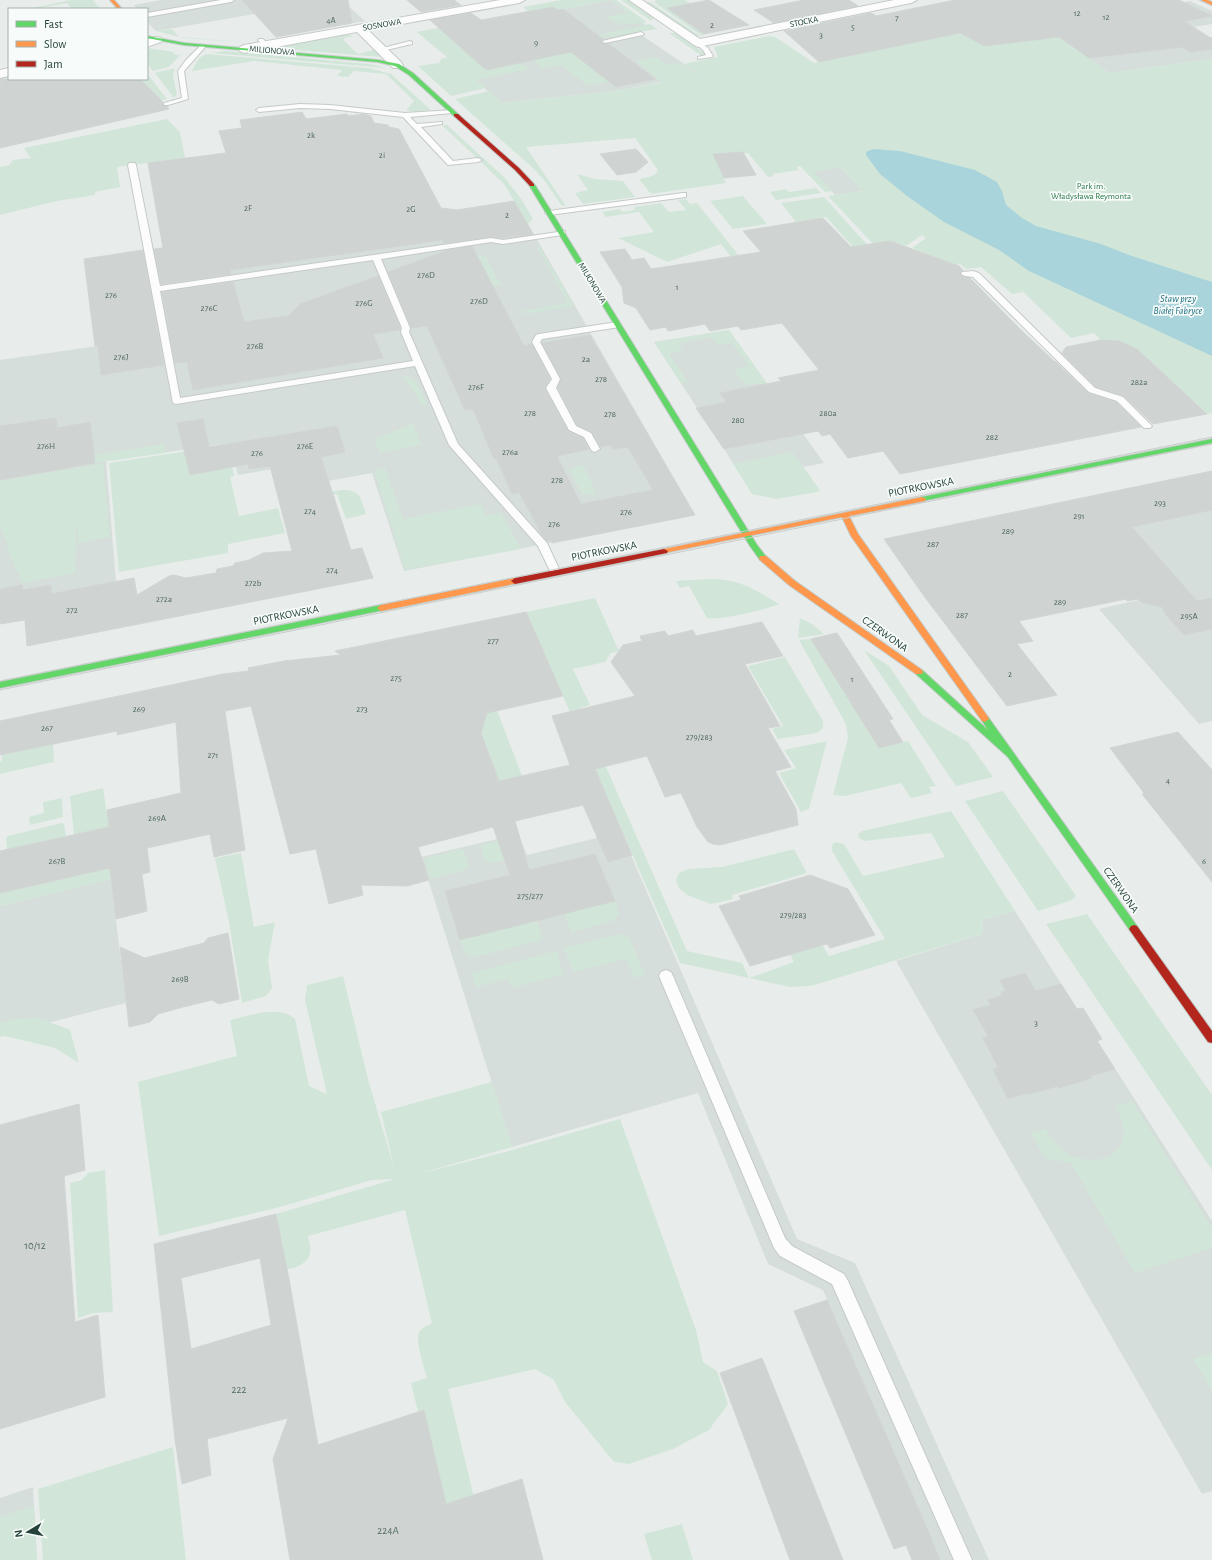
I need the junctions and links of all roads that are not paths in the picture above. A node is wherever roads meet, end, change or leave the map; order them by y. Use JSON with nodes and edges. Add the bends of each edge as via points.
{"nodes":[{"id":1,"x":112,"y":0,"type":"edge"},
{"id":2,"x":231,"y":0,"type":"edge"},
{"id":3,"x":519,"y":0,"type":"edge"},
{"id":4,"x":635,"y":0,"type":"edge"},
{"id":5,"x":911,"y":0,"type":"edge"},
{"id":6,"x":1203,"y":0,"type":"edge"},
{"id":7,"x":1212,"y":4,"type":"edge"},
{"id":8,"x":119,"y":8,"type":"edge"},
{"id":9,"x":148,"y":14,"type":"edge"},
{"id":10,"x":360,"y":29,"type":"junction"},
{"id":11,"x":641,"y":34,"type":"dead end"},
{"id":12,"x":150,"y":40,"type":"edge"},
{"id":13,"x":605,"y":41,"type":"dead end"},
{"id":14,"x":698,"y":43,"type":"junction"},
{"id":15,"x":410,"y":44,"type":"dead end"},
{"id":16,"x":203,"y":46,"type":"junction"},
{"id":17,"x":244,"y":49,"type":"junction"},
{"id":18,"x":382,"y":49,"type":"junction"},
{"id":19,"x":700,"y":58,"type":"dead end"},
{"id":20,"x":397,"y":65,"type":"junction"},
{"id":21,"x":166,"y":104,"type":"dead end"},
{"id":22,"x":259,"y":110,"type":"dead end"},
{"id":23,"x":452,"y":111,"type":"junction"},
{"id":24,"x":405,"y":114,"type":"junction"},
{"id":25,"x":440,"y":123,"type":"dead end"},
{"id":26,"x":415,"y":126,"type":"junction"},
{"id":27,"x":478,"y":160,"type":"dead end"},
{"id":28,"x":132,"y":165,"type":"dead end"},
{"id":29,"x":683,"y":195,"type":"dead end"},
{"id":30,"x":549,"y":213,"type":"junction"},
{"id":31,"x":562,"y":233,"type":"junction"},
{"id":32,"x":376,"y":257,"type":"junction"},
{"id":33,"x":965,"y":274,"type":"dead end"},
{"id":34,"x":156,"y":290,"type":"junction"},
{"id":35,"x":618,"y":325,"type":"junction"},
{"id":36,"x":418,"y":363,"type":"junction"},
{"id":37,"x":1147,"y":426,"type":"dead end"},
{"id":38,"x":1212,"y":441,"type":"edge"},
{"id":39,"x":595,"y":448,"type":"dead end"},
{"id":40,"x":845,"y":515,"type":"junction"},
{"id":41,"x":747,"y":535,"type":"junction"},
{"id":42,"x":556,"y":573,"type":"junction"},
{"id":43,"x":0,"y":685,"type":"edge"},
{"id":44,"x":1010,"y":755,"type":"junction"},
{"id":45,"x":666,"y":976,"type":"dead end"},
{"id":46,"x":1212,"y":1039,"type":"edge"},
{"id":47,"x":963,"y":1560,"type":"edge"}],
"edges":[{"from":1,"to":8,"type":"street"},
{"from":2,"to":9,"type":"lane"},
{"from":3,"to":10,"type":"street","name":"SOSNOWA"},
{"from":4,"to":14,"type":"street"},
{"from":5,"to":14,"type":"street","name":"STOCKA"},
{"from":6,"to":7,"type":"street"},
{"from":10,"to":17,"type":"street","name":"SOSNOWA","via":[[264,43]]},
{"from":10,"to":18,"type":"street","name":"MILIONOWA"},
{"from":11,"to":13,"type":"lane"},
{"from":12,"to":16,"type":"street","name":"MILIONOWA"},
{"from":14,"to":19,"type":"lane","via":[[710,56]]},
{"from":15,"to":18,"type":"lane"},
{"from":16,"to":17,"type":"street","name":"MILIONOWA"},
{"from":16,"to":21,"type":"lane","via":[[181,71],[185,99]]},
{"from":17,"to":20,"type":"street","name":"MILIONOWA","via":[[359,59]]},
{"from":18,"to":20,"type":"street","name":"MILIONOWA"},
{"from":20,"to":23,"type":"street","name":"MILIONOWA","via":[[411,74]]},
{"from":22,"to":24,"type":"lane","via":[[284,106],[316,106]]},
{"from":23,"to":24,"type":"lane"},
{"from":23,"to":30,"type":"street","name":"MILIONOWA","via":[[524,177]]},
{"from":24,"to":26,"type":"lane"},
{"from":25,"to":26,"type":"lane"},
{"from":26,"to":27,"type":"lane","via":[[451,163]]},
{"from":28,"to":34,"type":"lane"},
{"from":29,"to":30,"type":"lane"},
{"from":30,"to":31,"type":"street","name":"MILIONOWA"},
{"from":31,"to":32,"type":"lane","via":[[503,242],[491,240]]},
{"from":31,"to":35,"type":"street","name":"MILIONOWA"},
{"from":32,"to":34,"type":"lane"},
{"from":32,"to":36,"type":"lane"},
{"from":33,"to":37,"type":"lane","via":[[976,275],[1092,390],[1120,399]]},
{"from":34,"to":36,"type":"lane","via":[[176,401]]},
{"from":35,"to":39,"type":"lane","via":[[539,337],[536,342],[556,379],[551,388],[572,428],[588,435]]},
{"from":35,"to":41,"type":"street","name":"MILIONOWA"},
{"from":36,"to":42,"type":"lane","via":[[454,445],[543,545]]},
{"from":38,"to":40,"type":"street","name":"PIOTRKOWSKA"},
{"from":40,"to":41,"type":"street","name":"PIOTRKOWSKA"},
{"from":40,"to":44,"type":"street","name":"CZERWONA","via":[[854,534]]},
{"from":41,"to":42,"type":"street","name":"PIOTRKOWSKA"},
{"from":41,"to":44,"type":"street","name":"CZERWONA","via":[[760,554],[776,570],[916,670]]},
{"from":42,"to":43,"type":"street","name":"PIOTRKOWSKA"},
{"from":44,"to":46,"type":"street","name":"CZERWONA"},
{"from":45,"to":47,"type":"lane","via":[[782,1248],[838,1279]]}]}
